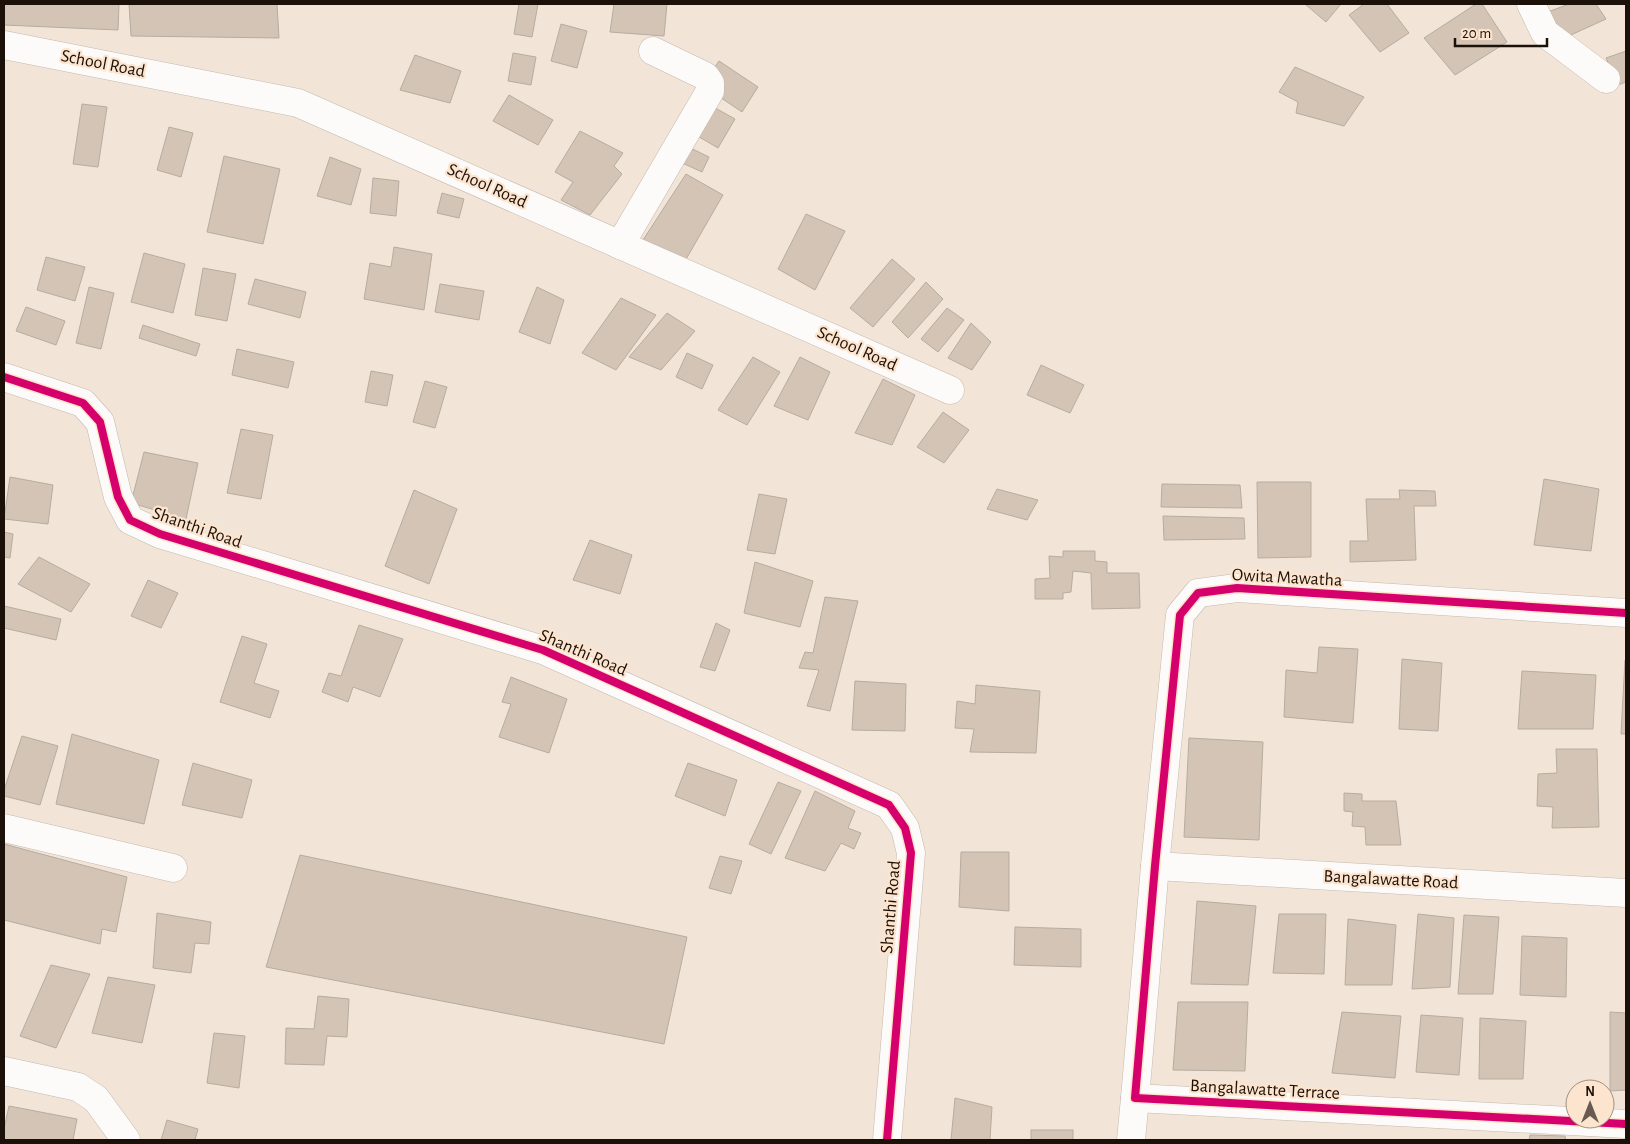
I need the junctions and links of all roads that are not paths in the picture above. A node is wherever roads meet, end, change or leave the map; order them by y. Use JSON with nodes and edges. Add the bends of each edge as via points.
{"nodes":[{"id":1,"x":1531,"y":4,"type":"edge"},
{"id":2,"x":4,"y":45,"type":"edge"},
{"id":3,"x":653,"y":51,"type":"dead end"},
{"id":4,"x":1606,"y":79,"type":"dead end"},
{"id":5,"x":620,"y":245,"type":"junction"},
{"id":6,"x":4,"y":377,"type":"edge"},
{"id":7,"x":950,"y":390,"type":"dead end"},
{"id":8,"x":1626,"y":613,"type":"edge"},
{"id":9,"x":4,"y":828,"type":"edge"},
{"id":10,"x":1155,"y":866,"type":"junction"},
{"id":11,"x":173,"y":868,"type":"dead end"},
{"id":12,"x":1626,"y":893,"type":"edge"},
{"id":13,"x":4,"y":1071,"type":"edge"},
{"id":14,"x":1135,"y":1098,"type":"junction"},
{"id":15,"x":1626,"y":1124,"type":"edge"},
{"id":16,"x":126,"y":1140,"type":"edge"},
{"id":17,"x":887,"y":1140,"type":"edge"},
{"id":18,"x":1131,"y":1140,"type":"edge"}],
"edges":[{"from":1,"to":4,"type":"street","via":[[1545,33]]},
{"from":2,"to":5,"type":"street","name":"School Road","via":[[298,103]]},
{"from":3,"to":5,"type":"street","via":[[705,76],[710,83],[710,91]]},
{"from":5,"to":7,"type":"street","name":"School Road"},
{"from":6,"to":17,"type":"street","name":"Shanthi Road","via":[[83,403],[100,422],[118,497],[130,520],[160,534],[543,650],[889,805],[905,828],[911,853]]},
{"from":8,"to":10,"type":"street","name":"Owita Mawatha","via":[[1237,588],[1198,593],[1180,615]]},
{"from":9,"to":11,"type":"street"},
{"from":10,"to":12,"type":"street","name":"Bangalawatte Road"},
{"from":10,"to":14,"type":"street"},
{"from":13,"to":16,"type":"street","via":[[78,1087],[96,1099]]},
{"from":14,"to":15,"type":"street","name":"Bangalawatte Terrace"},
{"from":14,"to":18,"type":"street"}]}
